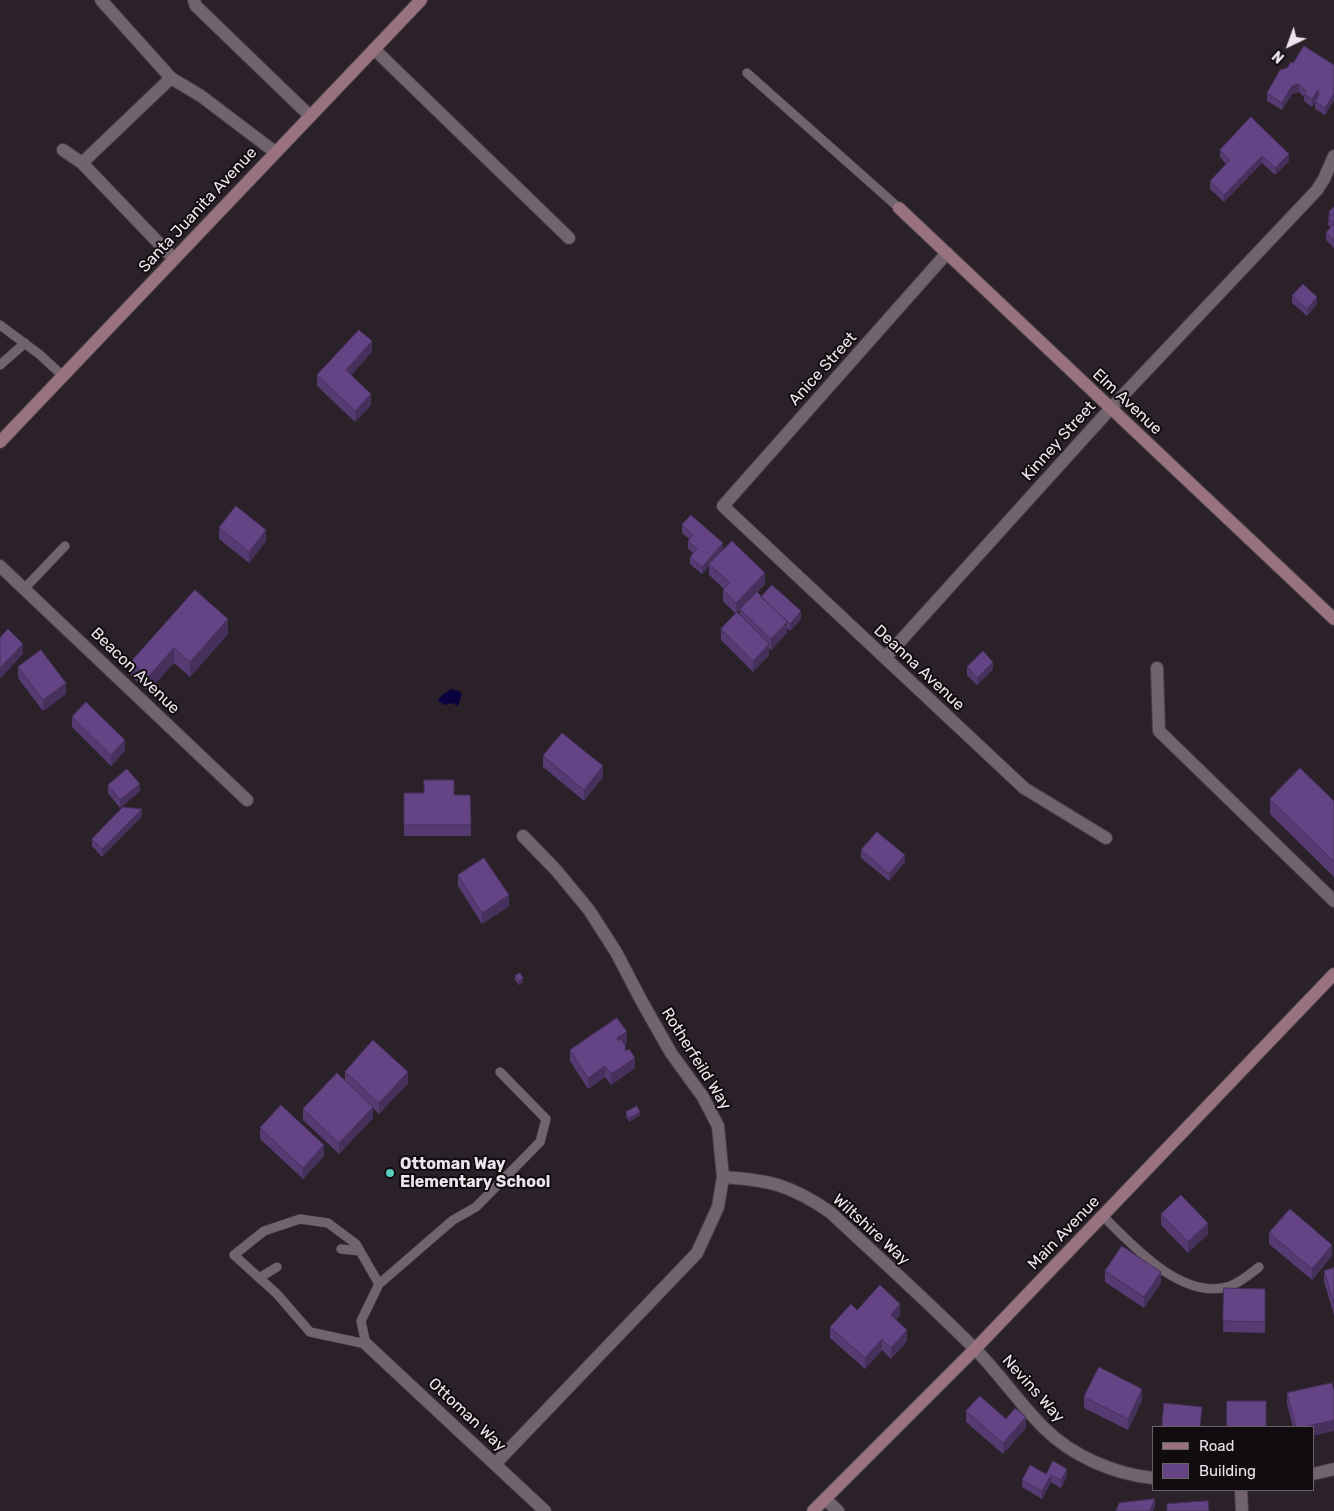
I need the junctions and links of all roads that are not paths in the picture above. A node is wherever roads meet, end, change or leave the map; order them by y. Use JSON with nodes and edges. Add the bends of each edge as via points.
{"nodes":[{"id":1,"x":101,"y":0,"type":"edge"},
{"id":2,"x":194,"y":0,"type":"edge"},
{"id":3,"x":421,"y":0,"type":"edge"},
{"id":4,"x":374,"y":49,"type":"junction"},
{"id":5,"x":747,"y":73,"type":"dead end"},
{"id":6,"x":171,"y":78,"type":"junction"},
{"id":7,"x":310,"y":116,"type":"junction"},
{"id":8,"x":63,"y":150,"type":"dead end"},
{"id":9,"x":275,"y":152,"type":"junction"},
{"id":10,"x":1334,"y":156,"type":"edge"},
{"id":11,"x":82,"y":163,"type":"junction"},
{"id":12,"x":899,"y":208,"type":"joint"},
{"id":13,"x":569,"y":238,"type":"dead end"},
{"id":14,"x":947,"y":254,"type":"junction"},
{"id":15,"x":174,"y":259,"type":"junction"},
{"id":16,"x":0,"y":326,"type":"edge"},
{"id":17,"x":25,"y":343,"type":"junction"},
{"id":18,"x":0,"y":365,"type":"edge"},
{"id":19,"x":62,"y":376,"type":"junction"},
{"id":20,"x":1110,"y":409,"type":"junction"},
{"id":21,"x":0,"y":442,"type":"edge"},
{"id":22,"x":723,"y":506,"type":"joint"},
{"id":23,"x":65,"y":546,"type":"dead end"},
{"id":24,"x":0,"y":566,"type":"edge"},
{"id":25,"x":24,"y":589,"type":"junction"},
{"id":26,"x":1334,"y":619,"type":"edge"},
{"id":27,"x":885,"y":658,"type":"junction"},
{"id":28,"x":1157,"y":668,"type":"dead end"},
{"id":29,"x":247,"y":800,"type":"dead end"},
{"id":30,"x":523,"y":836,"type":"dead end"},
{"id":31,"x":1106,"y":838,"type":"dead end"},
{"id":32,"x":1334,"y":902,"type":"edge"},
{"id":33,"x":1334,"y":974,"type":"edge"},
{"id":34,"x":500,"y":1072,"type":"dead end"},
{"id":35,"x":723,"y":1177,"type":"junction"},
{"id":36,"x":1103,"y":1216,"type":"junction"},
{"id":37,"x":341,"y":1249,"type":"dead end"},
{"id":38,"x":360,"y":1252,"type":"junction"},
{"id":39,"x":277,"y":1267,"type":"dead end"},
{"id":40,"x":1259,"y":1267,"type":"dead end"},
{"id":41,"x":259,"y":1278,"type":"junction"},
{"id":42,"x":379,"y":1284,"type":"junction"},
{"id":43,"x":366,"y":1344,"type":"junction"},
{"id":44,"x":975,"y":1349,"type":"junction"},
{"id":45,"x":495,"y":1464,"type":"junction"},
{"id":46,"x":1334,"y":1469,"type":"edge"},
{"id":47,"x":1314,"y":1474,"type":"edge"},
{"id":48,"x":1152,"y":1478,"type":"edge"},
{"id":49,"x":1241,"y":1491,"type":"edge"},
{"id":50,"x":824,"y":1499,"type":"junction"},
{"id":51,"x":546,"y":1511,"type":"edge"},
{"id":52,"x":813,"y":1511,"type":"edge"},
{"id":53,"x":838,"y":1511,"type":"edge"},
{"id":54,"x":1242,"y":1511,"type":"edge"}],
"edges":[{"from":1,"to":6,"type":"street"},
{"from":2,"to":7,"type":"street","via":[[196,6]]},
{"from":3,"to":4,"type":"street","name":"Santa Juanita Avenue"},
{"from":4,"to":7,"type":"street","name":"Santa Juanita Avenue"},
{"from":4,"to":13,"type":"street"},
{"from":5,"to":12,"type":"lane"},
{"from":6,"to":9,"type":"street","via":[[201,96]]},
{"from":6,"to":11,"type":"street"},
{"from":7,"to":9,"type":"street","name":"Santa Juanita Avenue"},
{"from":8,"to":11,"type":"street"},
{"from":9,"to":15,"type":"street","name":"Santa Juanita Avenue"},
{"from":10,"to":20,"type":"street","name":"Kinney Street","via":[[1317,190]]},
{"from":11,"to":15,"type":"street"},
{"from":12,"to":14,"type":"street","name":"Elm Avenue"},
{"from":14,"to":20,"type":"street","name":"Elm Avenue"},
{"from":14,"to":22,"type":"street","name":"Anice Street"},
{"from":15,"to":19,"type":"street","name":"Santa Juanita Avenue"},
{"from":16,"to":17,"type":"lane"},
{"from":17,"to":18,"type":"lane"},
{"from":17,"to":19,"type":"lane"},
{"from":19,"to":21,"type":"street","name":"Santa Juanita Avenue"},
{"from":20,"to":26,"type":"street","name":"Elm Avenue"},
{"from":20,"to":27,"type":"street","name":"Kinney Street"},
{"from":22,"to":27,"type":"street","name":"Deanna Avenue"},
{"from":23,"to":25,"type":"lane"},
{"from":24,"to":25,"type":"street","name":"Beacon Avenue"},
{"from":25,"to":29,"type":"street","name":"Beacon Avenue"},
{"from":27,"to":31,"type":"street","name":"Deanna Avenue","via":[[1024,788]]},
{"from":28,"to":32,"type":"street","via":[[1159,732]]},
{"from":30,"to":35,"type":"street","name":"Rotherfeild Way","via":[[589,910],[616,952],[671,1053],[703,1097],[718,1126]]},
{"from":33,"to":36,"type":"street","name":"Main Avenue"},
{"from":34,"to":42,"type":"lane","via":[[546,1119],[540,1142],[476,1207],[453,1220]]},
{"from":35,"to":44,"type":"street","name":"Wiltshire Way","via":[[781,1185],[830,1212]]},
{"from":35,"to":45,"type":"street","name":"Rotherfeild Way","via":[[718,1207],[697,1253]]},
{"from":36,"to":40,"type":"lane","via":[[1164,1272],[1197,1286],[1227,1287]]},
{"from":36,"to":44,"type":"street","name":"Main Avenue"},
{"from":37,"to":38,"type":"lane"},
{"from":38,"to":41,"type":"lane","via":[[356,1244],[328,1223],[300,1219],[264,1231],[234,1255]]},
{"from":38,"to":42,"type":"lane"},
{"from":39,"to":41,"type":"lane"},
{"from":41,"to":43,"type":"lane","via":[[310,1332]]},
{"from":42,"to":43,"type":"lane","via":[[361,1321]]},
{"from":43,"to":45,"type":"street","name":"Ottoman Way"},
{"from":44,"to":48,"type":"street","name":"Nevins Way","via":[[1044,1428],[1069,1448],[1096,1463]]},
{"from":44,"to":50,"type":"street","name":"Main Avenue"},
{"from":45,"to":51,"type":"street","name":"Ottoman Way"},
{"from":46,"to":47,"type":"street"},
{"from":49,"to":54,"type":"street"},
{"from":50,"to":52,"type":"street","name":"Main Avenue"},
{"from":50,"to":53,"type":"street"}]}
